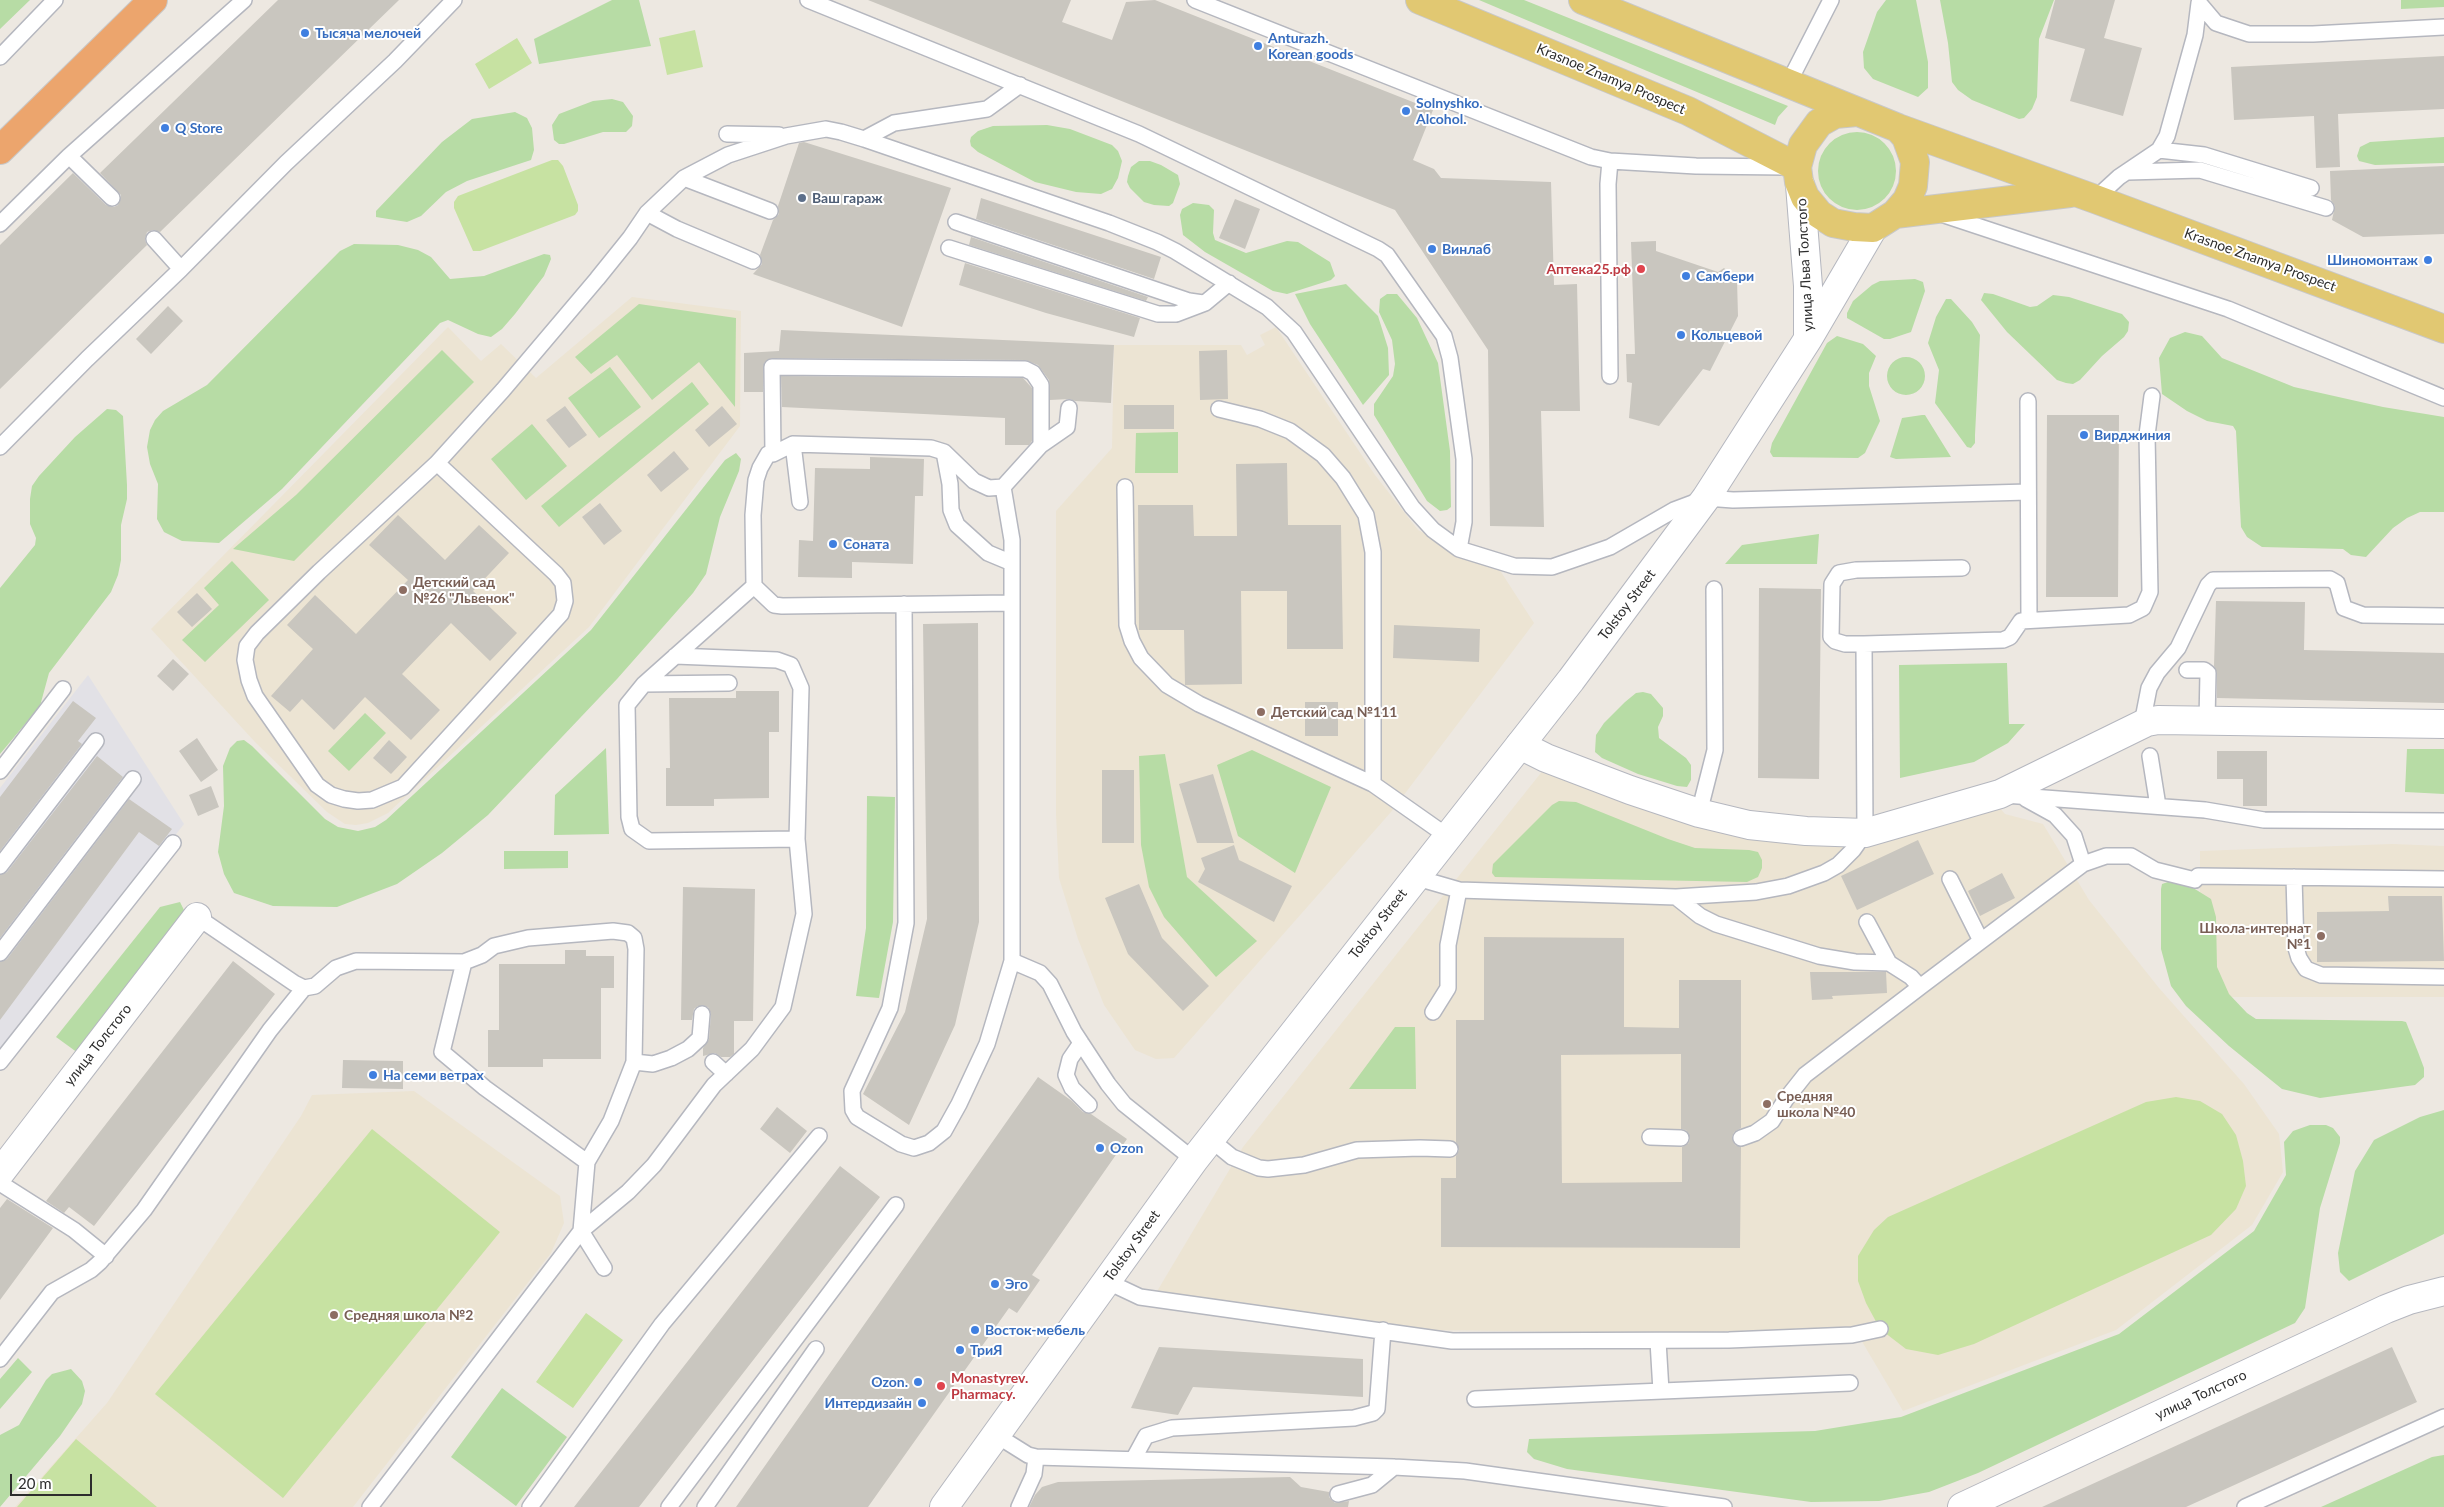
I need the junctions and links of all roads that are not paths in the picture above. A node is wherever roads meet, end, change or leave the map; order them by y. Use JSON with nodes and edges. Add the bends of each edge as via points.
{"nodes":[{"id":1,"x":55,"y":0,"type":"edge"},
{"id":2,"x":153,"y":0,"type":"edge"},
{"id":3,"x":244,"y":0,"type":"edge"},
{"id":4,"x":454,"y":0,"type":"edge"},
{"id":5,"x":808,"y":0,"type":"edge"},
{"id":6,"x":1195,"y":0,"type":"edge"},
{"id":7,"x":1420,"y":0,"type":"edge"},
{"id":8,"x":1583,"y":0,"type":"edge"},
{"id":9,"x":1830,"y":0,"type":"edge"},
{"id":10,"x":2198,"y":1,"type":"edge"},
{"id":11,"x":2444,"y":27,"type":"edge"},
{"id":12,"x":0,"y":57,"type":"edge"},
{"id":13,"x":1788,"y":84,"type":"junction"},
{"id":14,"x":1020,"y":85,"type":"junction"},
{"id":15,"x":1857,"y":112,"type":"junction"},
{"id":16,"x":1898,"y":128,"type":"junction"},
{"id":17,"x":727,"y":134,"type":"dead end"},
{"id":18,"x":786,"y":136,"type":"junction"},
{"id":19,"x":864,"y":140,"type":"junction"},
{"id":20,"x":0,"y":150,"type":"edge"},
{"id":21,"x":2159,"y":150,"type":"junction"},
{"id":22,"x":69,"y":156,"type":"junction"},
{"id":23,"x":1610,"y":160,"type":"junction"},
{"id":24,"x":2126,"y":172,"type":"junction"},
{"id":25,"x":1799,"y":176,"type":"junction"},
{"id":26,"x":684,"y":178,"type":"junction"},
{"id":27,"x":2311,"y":188,"type":"dead end"},
{"id":28,"x":2085,"y":196,"type":"junction"},
{"id":29,"x":112,"y":198,"type":"dead end"},
{"id":30,"x":2326,"y":208,"type":"dead end"},
{"id":31,"x":1928,"y":210,"type":"junction"},
{"id":32,"x":770,"y":212,"type":"dead end"},
{"id":33,"x":646,"y":213,"type":"junction"},
{"id":34,"x":1895,"y":214,"type":"junction"},
{"id":35,"x":956,"y":222,"type":"dead end"},
{"id":36,"x":0,"y":224,"type":"edge"},
{"id":37,"x":1873,"y":228,"type":"junction"},
{"id":38,"x":154,"y":239,"type":"dead end"},
{"id":39,"x":949,"y":248,"type":"dead end"},
{"id":40,"x":753,"y":261,"type":"dead end"},
{"id":41,"x":182,"y":269,"type":"junction"},
{"id":42,"x":1229,"y":283,"type":"junction"},
{"id":43,"x":1205,"y":303,"type":"junction"},
{"id":44,"x":2444,"y":329,"type":"edge"},
{"id":45,"x":1808,"y":339,"type":"junction"},
{"id":46,"x":1610,"y":376,"type":"dead end"},
{"id":47,"x":2152,"y":396,"type":"dead end"},
{"id":48,"x":2444,"y":398,"type":"edge"},
{"id":49,"x":2028,"y":401,"type":"dead end"},
{"id":50,"x":1069,"y":408,"type":"dead end"},
{"id":51,"x":1219,"y":410,"type":"dead end"},
{"id":52,"x":793,"y":444,"type":"junction"},
{"id":53,"x":1041,"y":445,"type":"junction"},
{"id":54,"x":0,"y":447,"type":"edge"},
{"id":55,"x":944,"y":452,"type":"junction"},
{"id":56,"x":774,"y":454,"type":"junction"},
{"id":57,"x":437,"y":463,"type":"junction"},
{"id":58,"x":1003,"y":487,"type":"junction"},
{"id":59,"x":1125,"y":487,"type":"dead end"},
{"id":60,"x":2028,"y":492,"type":"junction"},
{"id":61,"x":1706,"y":498,"type":"junction"},
{"id":62,"x":800,"y":502,"type":"dead end"},
{"id":63,"x":1459,"y":549,"type":"junction"},
{"id":64,"x":1012,"y":563,"type":"junction"},
{"id":65,"x":1962,"y":568,"type":"dead end"},
{"id":66,"x":754,"y":586,"type":"junction"},
{"id":67,"x":1714,"y":589,"type":"dead end"},
{"id":68,"x":1011,"y":603,"type":"junction"},
{"id":69,"x":904,"y":604,"type":"junction"},
{"id":70,"x":2444,"y":616,"type":"edge"},
{"id":71,"x":2029,"y":620,"type":"junction"},
{"id":72,"x":1864,"y":644,"type":"junction"},
{"id":73,"x":675,"y":656,"type":"junction"},
{"id":74,"x":2187,"y":670,"type":"dead end"},
{"id":75,"x":730,"y":683,"type":"dead end"},
{"id":76,"x":644,"y":684,"type":"junction"},
{"id":77,"x":63,"y":689,"type":"dead end"},
{"id":78,"x":2207,"y":721,"type":"junction"},
{"id":79,"x":2142,"y":724,"type":"junction"},
{"id":80,"x":2444,"y":724,"type":"edge"},
{"id":81,"x":96,"y":741,"type":"dead end"},
{"id":82,"x":1520,"y":745,"type":"junction"},
{"id":83,"x":2150,"y":756,"type":"dead end"},
{"id":84,"x":0,"y":771,"type":"edge"},
{"id":85,"x":133,"y":778,"type":"dead end"},
{"id":86,"x":1372,"y":784,"type":"junction"},
{"id":87,"x":2011,"y":796,"type":"junction"},
{"id":88,"x":2158,"y":806,"type":"junction"},
{"id":89,"x":1699,"y":813,"type":"junction"},
{"id":90,"x":2444,"y":821,"type":"edge"},
{"id":91,"x":1865,"y":833,"type":"junction"},
{"id":92,"x":1447,"y":836,"type":"junction"},
{"id":93,"x":797,"y":839,"type":"junction"},
{"id":94,"x":173,"y":843,"type":"dead end"},
{"id":95,"x":2083,"y":864,"type":"junction"},
{"id":96,"x":0,"y":866,"type":"edge"},
{"id":97,"x":1414,"y":877,"type":"junction"},
{"id":98,"x":2294,"y":877,"type":"junction"},
{"id":99,"x":1950,"y":879,"type":"dead end"},
{"id":100,"x":2444,"y":879,"type":"edge"},
{"id":101,"x":1459,"y":890,"type":"junction"},
{"id":102,"x":1676,"y":897,"type":"junction"},
{"id":103,"x":197,"y":917,"type":"joint"},
{"id":104,"x":1867,"y":922,"type":"dead end"},
{"id":105,"x":1981,"y":941,"type":"junction"},
{"id":106,"x":0,"y":953,"type":"edge"},
{"id":107,"x":1012,"y":960,"type":"junction"},
{"id":108,"x":464,"y":962,"type":"junction"},
{"id":109,"x":1889,"y":963,"type":"junction"},
{"id":110,"x":2444,"y":977,"type":"edge"},
{"id":111,"x":1920,"y":987,"type":"junction"},
{"id":112,"x":304,"y":988,"type":"junction"},
{"id":113,"x":1433,"y":1012,"type":"dead end"},
{"id":114,"x":702,"y":1014,"type":"dead end"},
{"id":115,"x":1081,"y":1043,"type":"junction"},
{"id":116,"x":0,"y":1062,"type":"edge"},
{"id":117,"x":634,"y":1062,"type":"junction"},
{"id":118,"x":713,"y":1062,"type":"dead end"},
{"id":119,"x":726,"y":1074,"type":"junction"},
{"id":120,"x":1089,"y":1105,"type":"dead end"},
{"id":121,"x":820,"y":1136,"type":"dead end"},
{"id":122,"x":1650,"y":1137,"type":"dead end"},
{"id":123,"x":1682,"y":1138,"type":"dead end"},
{"id":124,"x":1740,"y":1138,"type":"dead end"},
{"id":125,"x":1450,"y":1149,"type":"dead end"},
{"id":126,"x":1202,"y":1150,"type":"junction"},
{"id":127,"x":587,"y":1162,"type":"junction"},
{"id":128,"x":0,"y":1173,"type":"edge"},
{"id":129,"x":0,"y":1183,"type":"edge"},
{"id":130,"x":896,"y":1205,"type":"dead end"},
{"id":131,"x":581,"y":1230,"type":"junction"},
{"id":132,"x":106,"y":1256,"type":"junction"},
{"id":133,"x":604,"y":1268,"type":"dead end"},
{"id":134,"x":1106,"y":1281,"type":"junction"},
{"id":135,"x":2444,"y":1291,"type":"edge"},
{"id":136,"x":1880,"y":1329,"type":"dead end"},
{"id":137,"x":1383,"y":1330,"type":"junction"},
{"id":138,"x":1658,"y":1341,"type":"junction"},
{"id":139,"x":816,"y":1349,"type":"dead end"},
{"id":140,"x":0,"y":1359,"type":"edge"},
{"id":141,"x":1850,"y":1383,"type":"dead end"},
{"id":142,"x":1661,"y":1392,"type":"junction"},
{"id":143,"x":1475,"y":1399,"type":"dead end"},
{"id":144,"x":2444,"y":1417,"type":"edge"},
{"id":145,"x":996,"y":1435,"type":"junction"},
{"id":146,"x":1036,"y":1456,"type":"junction"},
{"id":147,"x":1134,"y":1458,"type":"junction"},
{"id":148,"x":1394,"y":1467,"type":"junction"},
{"id":149,"x":1338,"y":1494,"type":"dead end"},
{"id":150,"x":370,"y":1507,"type":"edge"},
{"id":151,"x":530,"y":1507,"type":"edge"},
{"id":152,"x":669,"y":1507,"type":"edge"},
{"id":153,"x":705,"y":1507,"type":"edge"},
{"id":154,"x":944,"y":1507,"type":"edge"},
{"id":155,"x":1019,"y":1507,"type":"edge"},
{"id":156,"x":1724,"y":1507,"type":"edge"},
{"id":157,"x":1962,"y":1507,"type":"edge"},
{"id":158,"x":2246,"y":1507,"type":"edge"}],
"edges":[{"from":1,"to":12,"type":"lane"},
{"from":2,"to":20,"type":"highway"},
{"from":3,"to":22,"type":"lane"},
{"from":4,"to":41,"type":"lane"},
{"from":5,"to":14,"type":"lane"},
{"from":6,"to":23,"type":"lane","via":[[1591,157]]},
{"from":7,"to":25,"type":"main road","name":"Krasnoe Znamya Prospect","via":[[1688,111]]},
{"from":8,"to":13,"type":"main road"},
{"from":9,"to":13,"type":"lane"},
{"from":10,"to":11,"type":"lane","via":[[2216,23],[2249,34]]},
{"from":10,"to":21,"type":"lane","via":[[2194,35],[2167,136]]},
{"from":13,"to":15,"type":"main road"},
{"from":14,"to":19,"type":"lane","via":[[987,109],[894,122]]},
{"from":14,"to":63,"type":"lane","via":[[1195,159],[1387,256],[1444,336],[1450,358],[1464,458],[1464,522]]},
{"from":15,"to":16,"type":"main road"},
{"from":15,"to":25,"type":"main road","via":[[1835,114],[1819,123],[1803,145]]},
{"from":16,"to":28,"type":"main road","name":"Krasnoe Znamya Prospect"},
{"from":16,"to":34,"type":"main road","via":[[1913,153],[1915,171],[1914,186],[1908,200]]},
{"from":17,"to":18,"type":"lane"},
{"from":18,"to":19,"type":"lane","via":[[826,129]]},
{"from":18,"to":26,"type":"lane","via":[[728,155]]},
{"from":19,"to":42,"type":"lane","via":[[1109,223],[1175,251]]},
{"from":21,"to":24,"type":"lane"},
{"from":21,"to":27,"type":"lane","via":[[2204,155]]},
{"from":22,"to":29,"type":"lane"},
{"from":22,"to":36,"type":"lane"},
{"from":23,"to":25,"type":"lane"},
{"from":23,"to":46,"type":"lane"},
{"from":24,"to":28,"type":"lane"},
{"from":24,"to":30,"type":"lane","via":[[2200,170]]},
{"from":25,"to":37,"type":"main road","via":[[1813,208],[1826,219],[1843,226]]},
{"from":25,"to":45,"type":"street","name":"улица Льва Толстого","via":[[1808,286]]},
{"from":26,"to":32,"type":"lane"},
{"from":26,"to":33,"type":"lane"},
{"from":28,"to":31,"type":"main road"},
{"from":28,"to":44,"type":"main road","name":"Krasnoe Znamya Prospect"},
{"from":31,"to":34,"type":"main road"},
{"from":31,"to":48,"type":"lane","via":[[2228,309]]},
{"from":33,"to":40,"type":"lane"},
{"from":33,"to":57,"type":"lane","via":[[630,238],[578,301]]},
{"from":34,"to":37,"type":"main road"},
{"from":35,"to":43,"type":"lane","via":[[1188,301]]},
{"from":37,"to":45,"type":"street","name":"улица Льва Толстого"},
{"from":38,"to":41,"type":"lane"},
{"from":39,"to":43,"type":"lane","via":[[1158,314],[1176,314]]},
{"from":41,"to":54,"type":"lane"},
{"from":42,"to":43,"type":"lane"},
{"from":42,"to":63,"type":"lane","via":[[1267,307],[1294,332],[1412,507],[1433,530]]},
{"from":45,"to":61,"type":"street","name":"Tolstoy Street"},
{"from":47,"to":71,"type":"lane","via":[[2147,435],[2150,592],[2143,608],[2129,615]]},
{"from":49,"to":60,"type":"lane"},
{"from":50,"to":53,"type":"lane","via":[[1067,427]]},
{"from":51,"to":86,"type":"lane","via":[[1260,419],[1290,432],[1323,455],[1343,478],[1366,515],[1372,552]]},
{"from":52,"to":55,"type":"lane","via":[[931,448]]},
{"from":52,"to":56,"type":"lane"},
{"from":52,"to":62,"type":"lane"},
{"from":53,"to":56,"type":"lane","via":[[1041,385],[1033,373],[1025,369],[775,363]]},
{"from":53,"to":58,"type":"lane"},
{"from":55,"to":58,"type":"lane","via":[[974,480],[989,488]]},
{"from":55,"to":64,"type":"lane","via":[[951,510],[957,525],[988,552]]},
{"from":56,"to":66,"type":"lane","via":[[768,454],[756,480]]},
{"from":57,"to":57,"type":"lane","via":[[319,572],[247,646],[245,660],[255,696],[318,785],[330,795],[358,802],[372,800],[403,787],[561,614],[565,601],[563,583],[556,574]]},
{"from":58,"to":64,"type":"lane","via":[[1010,521]]},
{"from":59,"to":86,"type":"lane","via":[[1127,625],[1142,658],[1167,685],[1199,704]]},
{"from":60,"to":61,"type":"lane","via":[[1733,500]]},
{"from":60,"to":71,"type":"lane"},
{"from":61,"to":63,"type":"lane","via":[[1674,510],[1610,547],[1552,567],[1514,566]]},
{"from":61,"to":82,"type":"street","name":"Tolstoy Street"},
{"from":64,"to":68,"type":"lane"},
{"from":65,"to":72,"type":"lane","via":[[1839,573],[1832,584],[1831,637],[1835,642]]},
{"from":66,"to":69,"type":"lane","via":[[774,605]]},
{"from":66,"to":73,"type":"lane"},
{"from":67,"to":89,"type":"lane","via":[[1715,750]]},
{"from":68,"to":69,"type":"lane"},
{"from":68,"to":107,"type":"lane"},
{"from":69,"to":107,"type":"lane","via":[[906,923],[890,1008],[852,1091],[853,1110],[857,1117],[901,1144],[914,1148],[944,1131],[987,1044]]},
{"from":70,"to":79,"type":"lane","via":[[2363,615],[2344,608],[2337,583],[2330,579],[2213,580],[2178,648],[2149,688]]},
{"from":71,"to":72,"type":"lane","via":[[2021,621],[2010,637],[2003,640]]},
{"from":72,"to":91,"type":"lane"},
{"from":73,"to":76,"type":"lane"},
{"from":73,"to":93,"type":"lane","via":[[778,660],[791,665],[801,688]]},
{"from":74,"to":78,"type":"lane","via":[[2208,673]]},
{"from":75,"to":76,"type":"lane"},
{"from":76,"to":93,"type":"lane","via":[[627,705],[629,818],[632,829],[649,841]]},
{"from":77,"to":84,"type":"lane"},
{"from":78,"to":79,"type":"street","via":[[2158,720]]},
{"from":78,"to":80,"type":"street"},
{"from":79,"to":87,"type":"street"},
{"from":81,"to":96,"type":"lane"},
{"from":82,"to":89,"type":"street","via":[[1630,790]]},
{"from":82,"to":92,"type":"street","name":"Tolstoy Street"},
{"from":83,"to":88,"type":"lane"},
{"from":85,"to":106,"type":"lane"},
{"from":86,"to":92,"type":"lane"},
{"from":87,"to":88,"type":"lane"},
{"from":87,"to":91,"type":"street"},
{"from":87,"to":95,"type":"lane","via":[[2054,815],[2074,836]]},
{"from":88,"to":90,"type":"lane","via":[[2264,820]]},
{"from":89,"to":91,"type":"street","via":[[1749,825]]},
{"from":91,"to":102,"type":"lane","via":[[1838,865],[1802,881],[1756,892]]},
{"from":92,"to":97,"type":"street","name":"Tolstoy Street"},
{"from":93,"to":119,"type":"lane","via":[[804,914],[783,1007],[757,1042]]},
{"from":94,"to":116,"type":"lane"},
{"from":95,"to":98,"type":"lane","via":[[2106,856],[2131,856],[2155,870],[2195,880],[2198,876]]},
{"from":95,"to":105,"type":"lane"},
{"from":97,"to":101,"type":"lane"},
{"from":97,"to":126,"type":"street","name":"Tolstoy Street"},
{"from":98,"to":100,"type":"lane"},
{"from":98,"to":110,"type":"lane","via":[[2296,948],[2306,969],[2321,975]]},
{"from":99,"to":105,"type":"lane"},
{"from":101,"to":102,"type":"lane"},
{"from":101,"to":113,"type":"lane","via":[[1448,945],[1448,988]]},
{"from":102,"to":109,"type":"lane","via":[[1716,924],[1791,949],[1855,962]]},
{"from":103,"to":112,"type":"lane"},
{"from":103,"to":128,"type":"street","name":"улица Толстого"},
{"from":104,"to":109,"type":"lane"},
{"from":105,"to":111,"type":"lane"},
{"from":107,"to":115,"type":"lane","via":[[1040,973],[1050,984]]},
{"from":108,"to":112,"type":"lane","via":[[356,960],[336,968],[315,986]]},
{"from":108,"to":117,"type":"lane","via":[[509,941],[613,931],[628,933],[634,938],[636,949]]},
{"from":108,"to":127,"type":"lane","via":[[442,1052],[485,1088]]},
{"from":109,"to":111,"type":"lane"},
{"from":111,"to":124,"type":"lane","via":[[1805,1075],[1772,1121],[1755,1133]]},
{"from":112,"to":132,"type":"lane","via":[[270,1030],[144,1210]]},
{"from":114,"to":117,"type":"lane","via":[[700,1038],[688,1049],[653,1064]]},
{"from":115,"to":120,"type":"lane","via":[[1070,1059],[1066,1075],[1072,1088]]},
{"from":115,"to":126,"type":"lane","via":[[1124,1104]]},
{"from":117,"to":127,"type":"lane","via":[[611,1120]]},
{"from":118,"to":119,"type":"lane"},
{"from":119,"to":131,"type":"lane","via":[[714,1085],[654,1166]]},
{"from":121,"to":151,"type":"lane","via":[[662,1324]]},
{"from":122,"to":123,"type":"lane"},
{"from":125,"to":126,"type":"lane","via":[[1357,1150],[1304,1165],[1268,1169]]},
{"from":126,"to":134,"type":"street","name":"Tolstoy Street"},
{"from":127,"to":131,"type":"lane"},
{"from":129,"to":132,"type":"lane","via":[[74,1230]]},
{"from":130,"to":152,"type":"lane"},
{"from":131,"to":133,"type":"lane"},
{"from":131,"to":150,"type":"lane"},
{"from":132,"to":140,"type":"lane","via":[[91,1270],[52,1292]]},
{"from":134,"to":137,"type":"lane","via":[[1140,1297]]},
{"from":134,"to":145,"type":"street","name":"Tolstoy Street"},
{"from":135,"to":157,"type":"street","name":"улица Толстого","via":[[2386,1309]]},
{"from":136,"to":138,"type":"lane","via":[[1852,1335]]},
{"from":137,"to":138,"type":"lane","via":[[1452,1341]]},
{"from":137,"to":147,"type":"lane","via":[[1373,1414],[1354,1418],[1172,1428],[1146,1436]]},
{"from":138,"to":142,"type":"lane"},
{"from":139,"to":153,"type":"lane"},
{"from":141,"to":142,"type":"lane"},
{"from":142,"to":143,"type":"lane"},
{"from":144,"to":158,"type":"lane"},
{"from":145,"to":146,"type":"lane","via":[[1028,1455]]},
{"from":145,"to":154,"type":"street","name":"Tolstoy Street"},
{"from":146,"to":147,"type":"lane"},
{"from":146,"to":155,"type":"lane","via":[[1034,1474]]},
{"from":147,"to":148,"type":"lane"},
{"from":148,"to":149,"type":"lane","via":[[1372,1484]]},
{"from":148,"to":156,"type":"lane","via":[[1518,1477]]}]}
